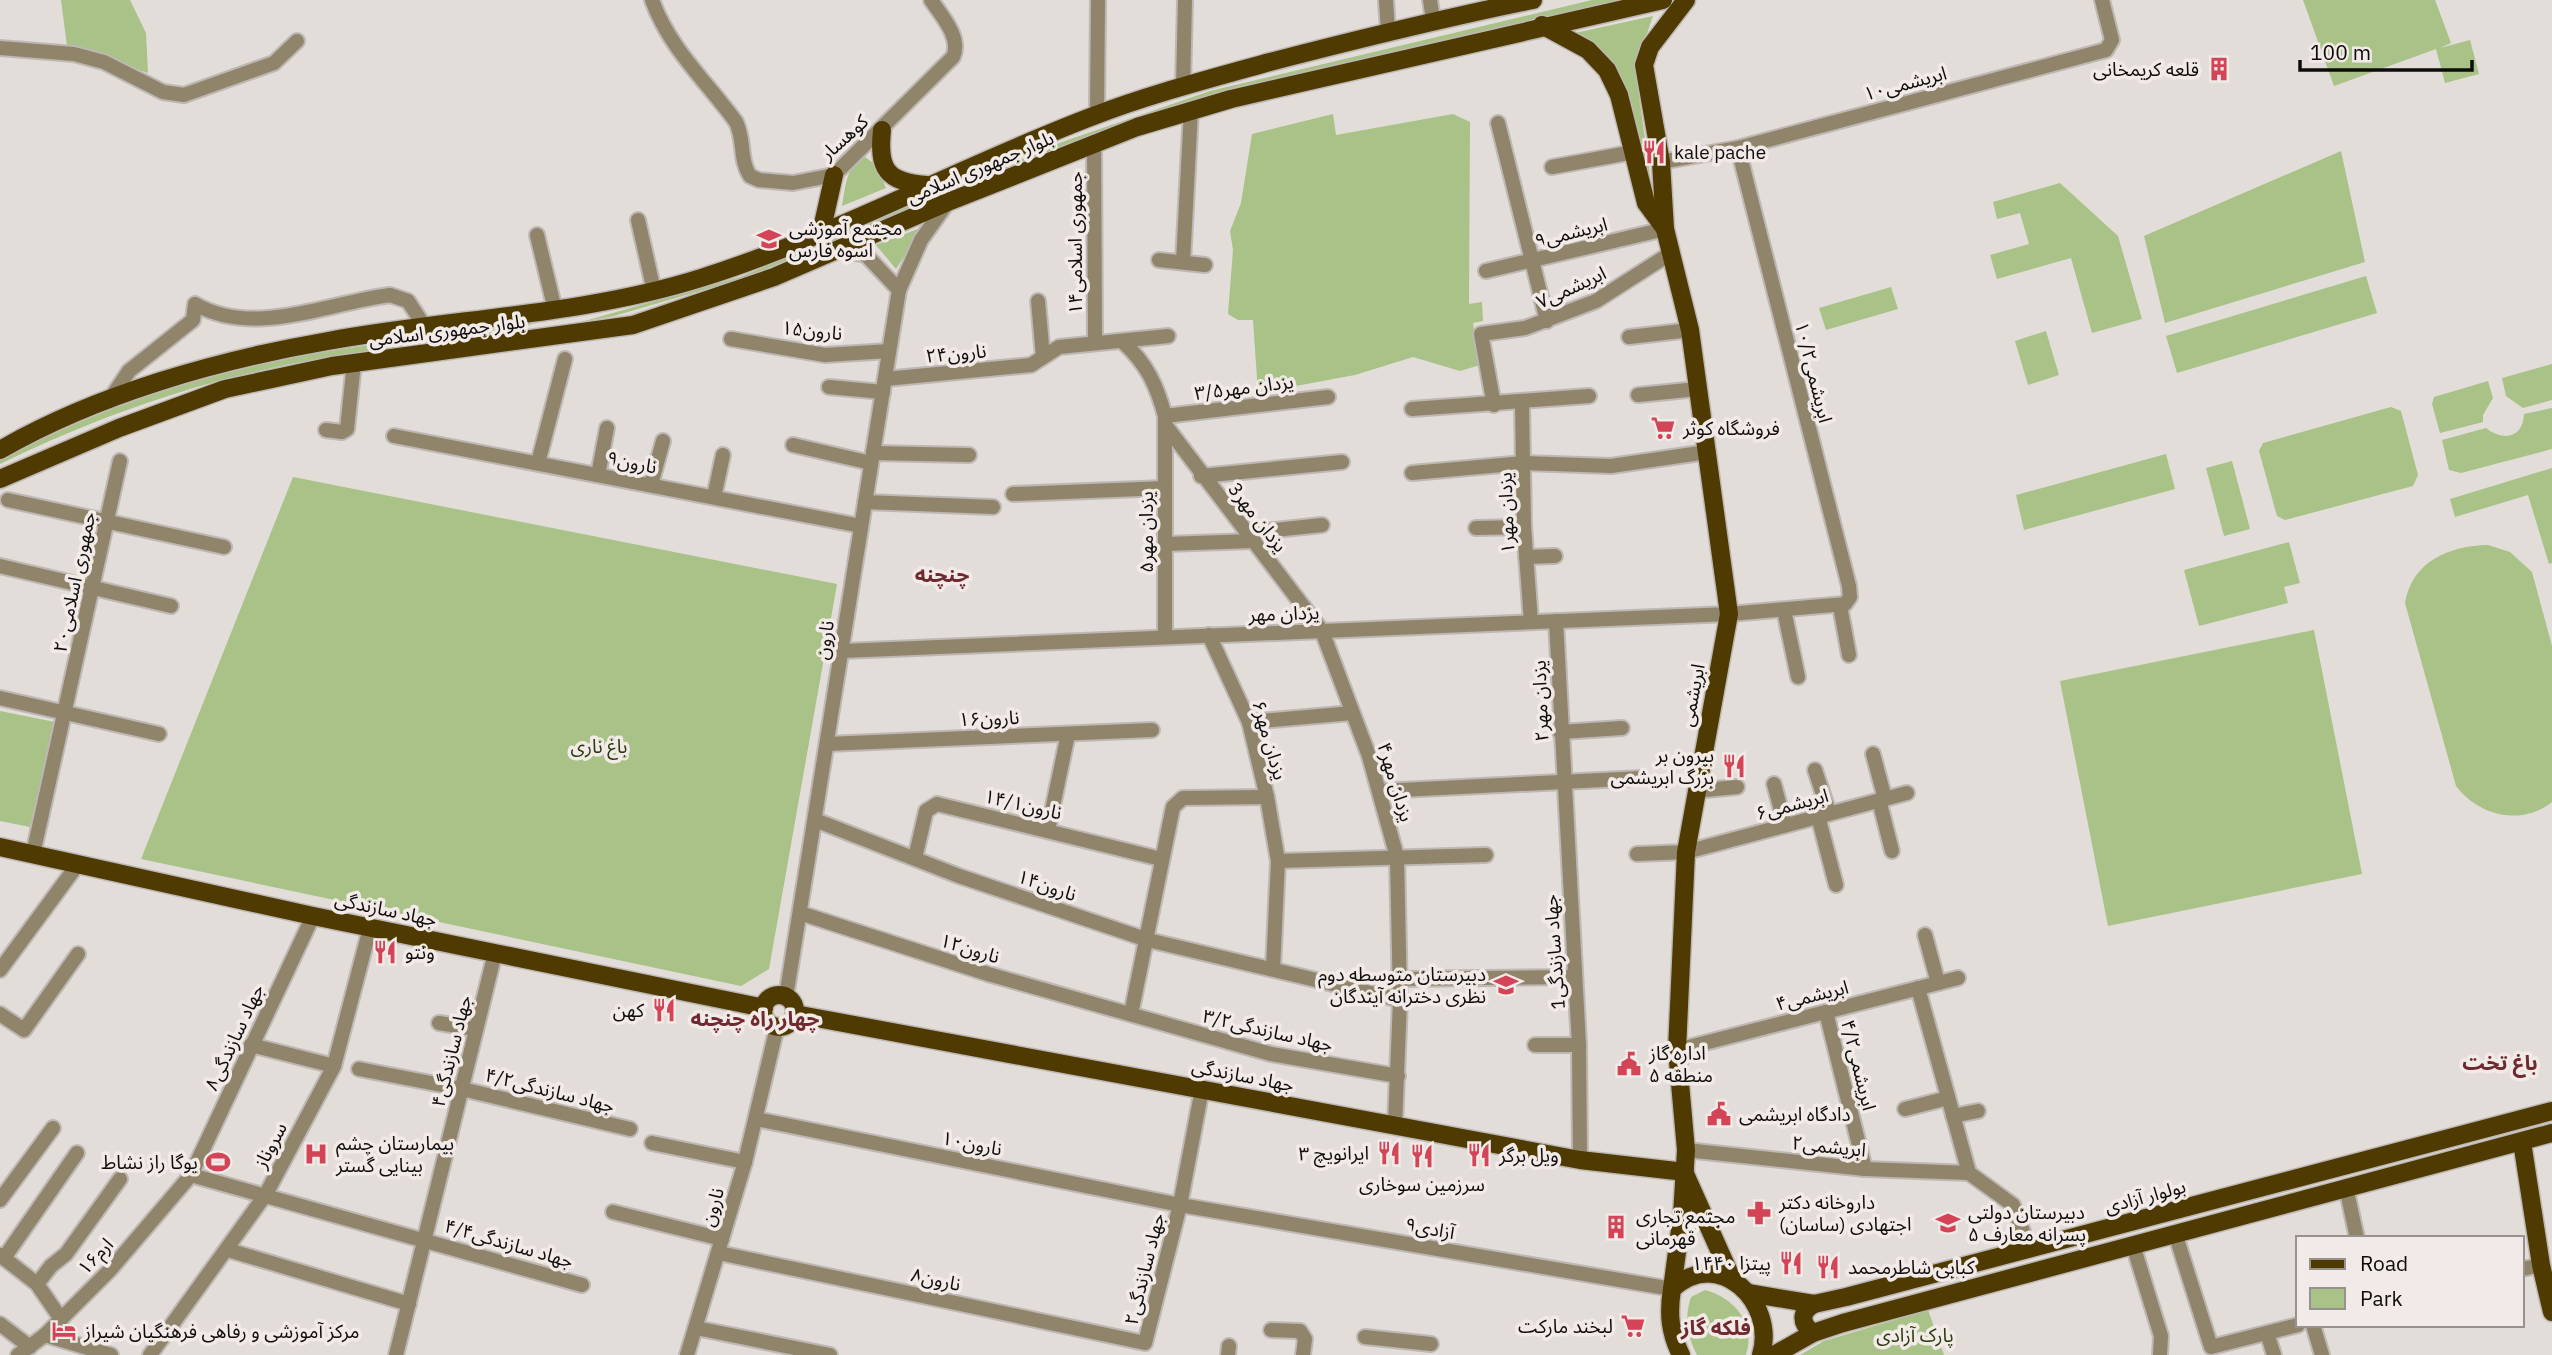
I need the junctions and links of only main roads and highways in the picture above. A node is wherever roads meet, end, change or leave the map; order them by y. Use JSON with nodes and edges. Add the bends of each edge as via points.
{"nodes":[{"id":1,"x":1533,"y":0,"type":"edge"},
{"id":2,"x":1662,"y":0,"type":"edge"},
{"id":3,"x":1686,"y":0,"type":"edge"},
{"id":4,"x":1542,"y":25,"type":"junction"},
{"id":5,"x":882,"y":130,"type":"road end"},
{"id":6,"x":834,"y":175,"type":"road end"},
{"id":7,"x":930,"y":185,"type":"junction"},
{"id":8,"x":1665,"y":229,"type":"junction"},
{"id":9,"x":821,"y":233,"type":"junction"},
{"id":10,"x":555,"y":310,"type":"junction"},
{"id":11,"x":559,"y":337,"type":"junction"},
{"id":12,"x":0,"y":450,"type":"edge"},
{"id":13,"x":0,"y":479,"type":"edge"},
{"id":14,"x":0,"y":847,"type":"edge"},
{"id":15,"x":764,"y":1008,"type":"junction"},
{"id":16,"x":795,"y":1014,"type":"junction"},
{"id":17,"x":2552,"y":1111,"type":"edge"},
{"id":18,"x":2552,"y":1133,"type":"edge"},
{"id":19,"x":2522,"y":1142,"type":"junction"},
{"id":20,"x":2363,"y":1160,"type":"junction"},
{"id":21,"x":1647,"y":1168,"type":"junction"},
{"id":22,"x":1685,"y":1172,"type":"junction"},
{"id":23,"x":2368,"y":1182,"type":"junction"},
{"id":24,"x":1682,"y":1215,"type":"junction"},
{"id":25,"x":1733,"y":1281,"type":"junction"},
{"id":26,"x":1672,"y":1289,"type":"junction"},
{"id":27,"x":1748,"y":1293,"type":"junction"},
{"id":28,"x":1814,"y":1304,"type":"junction"},
{"id":29,"x":2552,"y":1312,"type":"edge"},
{"id":30,"x":1813,"y":1332,"type":"junction"},
{"id":31,"x":1672,"y":1346,"type":"edge"},
{"id":32,"x":1681,"y":1355,"type":"edge"},
{"id":33,"x":1761,"y":1355,"type":"edge"},
{"id":34,"x":1774,"y":1355,"type":"edge"}],
"edges":[{"from":1,"to":7,"type":"main road","name":"بلوار جمهوری اسلامی","via":[[1388,31],[1183,86],[1097,114]]},
{"from":2,"to":4,"type":"main road","name":"بلوار جمهوری اسلامی"},
{"from":3,"to":8,"type":"main road","via":[[1645,60],[1661,162]]},
{"from":4,"to":8,"type":"main road","via":[[1588,50],[1607,70],[1619,95],[1646,203]]},
{"from":4,"to":11,"type":"main road","name":"بلوار جمهوری اسلامی","via":[[1191,110],[1094,142],[751,286],[633,325]]},
{"from":5,"to":7,"type":"main road","via":[[880,153],[892,177],[906,184]]},
{"from":6,"to":9,"type":"main road"},
{"from":7,"to":9,"type":"main road","name":"بلوار جمهوری اسلامی"},
{"from":8,"to":22,"type":"main road","name":"ابریشمی","via":[[1690,330],[1729,614],[1686,852],[1677,1050]]},
{"from":9,"to":10,"type":"main road","name":"بلوار جمهوری اسلامی","via":[[703,277]]},
{"from":10,"to":11,"type":"main road"},
{"from":10,"to":12,"type":"main road","name":"بلوار جمهوری اسلامی","via":[[329,340],[219,363],[109,401]]},
{"from":11,"to":13,"type":"main road","name":"بلوار جمهوری اسلامی","via":[[354,363],[225,389]]},
{"from":14,"to":15,"type":"main road","name":"جهاد سازندگی"},
{"from":15,"to":16,"type":"main road","via":[[772,997],[786,996]]},
{"from":15,"to":16,"type":"main road","via":[[765,1018],[776,1027],[791,1023]]},
{"from":16,"to":21,"type":"main road","name":"جهاد سازندگی","via":[[1580,1160]]},
{"from":17,"to":20,"type":"main road","name":"بولوار آزادی"},
{"from":18,"to":19,"type":"main road"},
{"from":19,"to":23,"type":"main road"},
{"from":19,"to":29,"type":"main road"},
{"from":20,"to":23,"type":"main road"},
{"from":20,"to":28,"type":"main road","name":"بولوار آزادی"},
{"from":21,"to":22,"type":"main road","name":"جهاد سازندگی"},
{"from":21,"to":24,"type":"main road","via":[[1672,1189]]},
{"from":22,"to":24,"type":"main road","name":"ابریشمی"},
{"from":22,"to":25,"type":"main road"},
{"from":23,"to":30,"type":"main road"},
{"from":24,"to":26,"type":"main road","name":"ابریشمی"},
{"from":25,"to":26,"type":"main road","via":[[1710,1272],[1695,1273]]},
{"from":25,"to":27,"type":"main road"},
{"from":26,"to":31,"type":"main road"},
{"from":27,"to":28,"type":"main road","name":"بولوار آزادی"},
{"from":27,"to":33,"type":"main road","via":[[1760,1318]]},
{"from":28,"to":30,"type":"main road","via":[[1802,1318]]},
{"from":30,"to":34,"type":"main road"},
{"from":31,"to":32,"type":"main road"}]}
